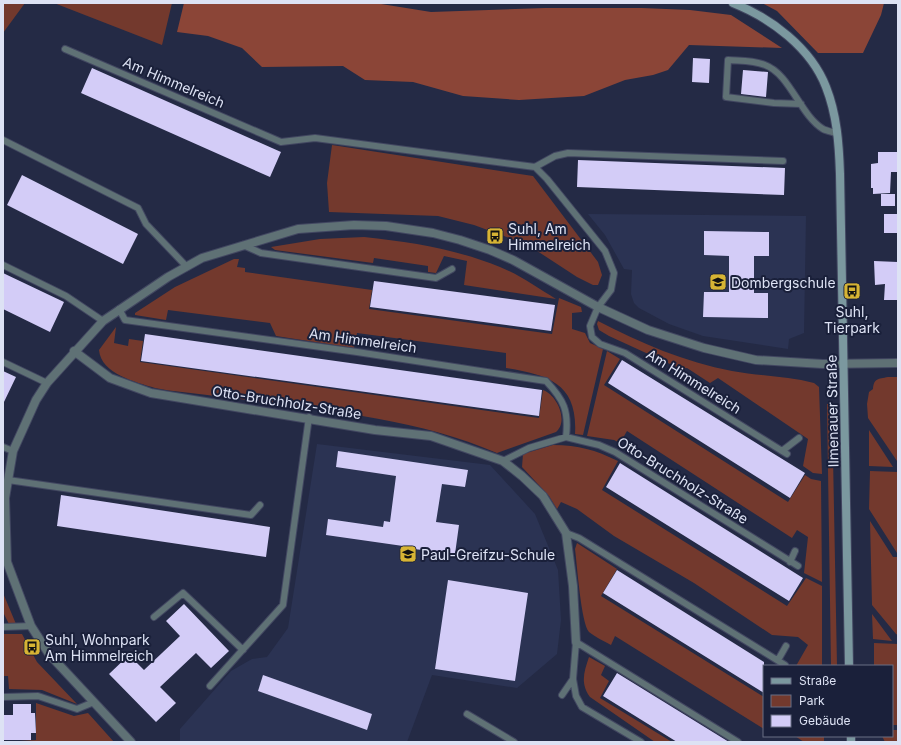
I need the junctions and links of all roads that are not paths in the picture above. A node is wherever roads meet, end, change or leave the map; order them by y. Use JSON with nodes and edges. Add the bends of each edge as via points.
{"nodes":[{"id":1,"x":733,"y":3,"type":"edge"},
{"id":2,"x":64,"y":49,"type":"dead end"},
{"id":3,"x":801,"y":104,"type":"junction"},
{"id":4,"x":838,"y":134,"type":"junction"},
{"id":5,"x":3,"y":140,"type":"edge"},
{"id":6,"x":783,"y":161,"type":"dead end"},
{"id":7,"x":534,"y":167,"type":"junction"},
{"id":8,"x":243,"y":245,"type":"junction"},
{"id":9,"x":3,"y":265,"type":"edge"},
{"id":10,"x":187,"y":267,"type":"junction"},
{"id":11,"x":452,"y":269,"type":"dead end"},
{"id":12,"x":598,"y":307,"type":"junction"},
{"id":13,"x":119,"y":309,"type":"junction"},
{"id":14,"x":103,"y":321,"type":"junction"},
{"id":15,"x":74,"y":351,"type":"junction"},
{"id":16,"x":3,"y":362,"type":"edge"},
{"id":17,"x":844,"y":364,"type":"junction"},
{"id":18,"x":898,"y":364,"type":"edge"},
{"id":19,"x":47,"y":383,"type":"junction"},
{"id":20,"x":309,"y":417,"type":"junction"},
{"id":21,"x":566,"y":437,"type":"junction"},
{"id":22,"x":799,"y":438,"type":"dead end"},
{"id":23,"x":3,"y":447,"type":"edge"},
{"id":24,"x":13,"y":451,"type":"junction"},
{"id":25,"x":503,"y":461,"type":"junction"},
{"id":26,"x":8,"y":480,"type":"junction"},
{"id":27,"x":260,"y":505,"type":"dead end"},
{"id":28,"x":566,"y":533,"type":"junction"},
{"id":29,"x":795,"y":551,"type":"dead end"},
{"id":30,"x":790,"y":562,"type":"junction"},
{"id":31,"x":798,"y":566,"type":"dead end"},
{"id":32,"x":154,"y":617,"type":"dead end"},
{"id":33,"x":31,"y":626,"type":"junction"},
{"id":34,"x":3,"y":627,"type":"edge"},
{"id":35,"x":576,"y":642,"type":"junction"},
{"id":36,"x":786,"y":646,"type":"dead end"},
{"id":37,"x":243,"y":650,"type":"junction"},
{"id":38,"x":778,"y":660,"type":"junction"},
{"id":39,"x":784,"y":665,"type":"dead end"},
{"id":40,"x":849,"y":665,"type":"edge"},
{"id":41,"x":573,"y":679,"type":"junction"},
{"id":42,"x":210,"y":686,"type":"dead end"},
{"id":43,"x":562,"y":695,"type":"dead end"},
{"id":44,"x":3,"y":697,"type":"edge"},
{"id":45,"x":94,"y":702,"type":"junction"},
{"id":46,"x":467,"y":714,"type":"dead end"},
{"id":47,"x":131,"y":742,"type":"edge"},
{"id":48,"x":514,"y":742,"type":"edge"},
{"id":49,"x":640,"y":742,"type":"edge"},
{"id":50,"x":738,"y":742,"type":"edge"}],
"edges":[{"from":1,"to":4,"type":"main road","name":"Ilmenauer Straße","via":[[763,18],[797,46],[816,69],[826,86]]},
{"from":2,"to":7,"type":"lane","name":"Am Himmelreich","via":[[281,142],[316,138]]},
{"from":3,"to":3,"type":"lane","via":[[779,76],[766,65],[728,60],[726,97]]},
{"from":3,"to":4,"type":"lane","via":[[823,129]]},
{"from":4,"to":17,"type":"main road","name":"Ilmenauer Straße"},
{"from":5,"to":10,"type":"lane","via":[[138,208],[146,224]]},
{"from":6,"to":7,"type":"lane","via":[[568,153],[555,156]]},
{"from":7,"to":12,"type":"lane","name":"Am Himmelreich","via":[[547,179],[605,251],[614,273],[611,290]]},
{"from":8,"to":10,"type":"street","name":"Am Himmelreich","via":[[202,258]]},
{"from":8,"to":11,"type":"lane","via":[[261,253],[436,278]]},
{"from":8,"to":12,"type":"street","name":"Am Himmelreich","via":[[298,230],[354,225],[386,226],[433,233],[460,240],[513,260]]},
{"from":9,"to":14,"type":"lane","via":[[66,296]]},
{"from":10,"to":13,"type":"street","name":"Am Himmelreich"},
{"from":12,"to":17,"type":"street","name":"Am Himmelreich","via":[[648,330],[704,348],[756,360]]},
{"from":12,"to":22,"type":"lane","name":"Am Himmelreich","via":[[590,326],[592,337],[600,344],[625,353],[784,453]]},
{"from":13,"to":14,"type":"street","name":"Am Himmelreich"},
{"from":13,"to":21,"type":"lane","name":"Am Himmelreich","via":[[125,320],[546,381],[561,397],[568,422]]},
{"from":14,"to":15,"type":"street","name":"Am Himmelreich"},
{"from":15,"to":19,"type":"street","name":"Am Himmelreich"},
{"from":15,"to":20,"type":"street","name":"Otto-Bruchholz-Straße","via":[[110,378],[151,393]]},
{"from":16,"to":19,"type":"lane"},
{"from":17,"to":18,"type":"street","name":"Am Himmelreich"},
{"from":17,"to":40,"type":"main road","name":"Ilmenauer Straße"},
{"from":19,"to":24,"type":"street","name":"Am Himmelreich","via":[[36,400]]},
{"from":20,"to":25,"type":"street","name":"Otto-Bruchholz-Straße","via":[[376,430],[431,436]]},
{"from":20,"to":37,"type":"lane","via":[[284,605]]},
{"from":21,"to":25,"type":"lane","via":[[529,448]]},
{"from":21,"to":30,"type":"lane","name":"Otto-Bruchholz-Straße","via":[[599,445],[615,452]]},
{"from":23,"to":24,"type":"lane"},
{"from":24,"to":26,"type":"street","name":"Am Himmelreich"},
{"from":25,"to":28,"type":"street","name":"Otto-Bruchholz-Straße","via":[[543,496]]},
{"from":26,"to":27,"type":"lane","via":[[251,515]]},
{"from":26,"to":33,"type":"street","name":"Am Himmelreich","via":[[5,498],[7,562]]},
{"from":28,"to":35,"type":"street","name":"Otto-Bruchholz-Straße","via":[[573,586]]},
{"from":28,"to":38,"type":"lane","via":[[579,538]]},
{"from":29,"to":30,"type":"lane"},
{"from":30,"to":31,"type":"lane","name":"Otto-Bruchholz-Straße"},
{"from":32,"to":37,"type":"lane","via":[[182,593]]},
{"from":33,"to":34,"type":"lane"},
{"from":33,"to":45,"type":"street","name":"Am Himmelreich","via":[[49,654]]},
{"from":35,"to":41,"type":"lane"},
{"from":35,"to":50,"type":"lane"},
{"from":36,"to":38,"type":"lane"},
{"from":37,"to":42,"type":"lane"},
{"from":38,"to":39,"type":"lane"},
{"from":41,"to":43,"type":"lane"},
{"from":41,"to":49,"type":"lane","via":[[576,696],[582,707]]},
{"from":44,"to":45,"type":"lane","via":[[38,696],[77,709]]},
{"from":45,"to":47,"type":"street","name":"Am Himmelreich"},
{"from":46,"to":48,"type":"lane"}]}
